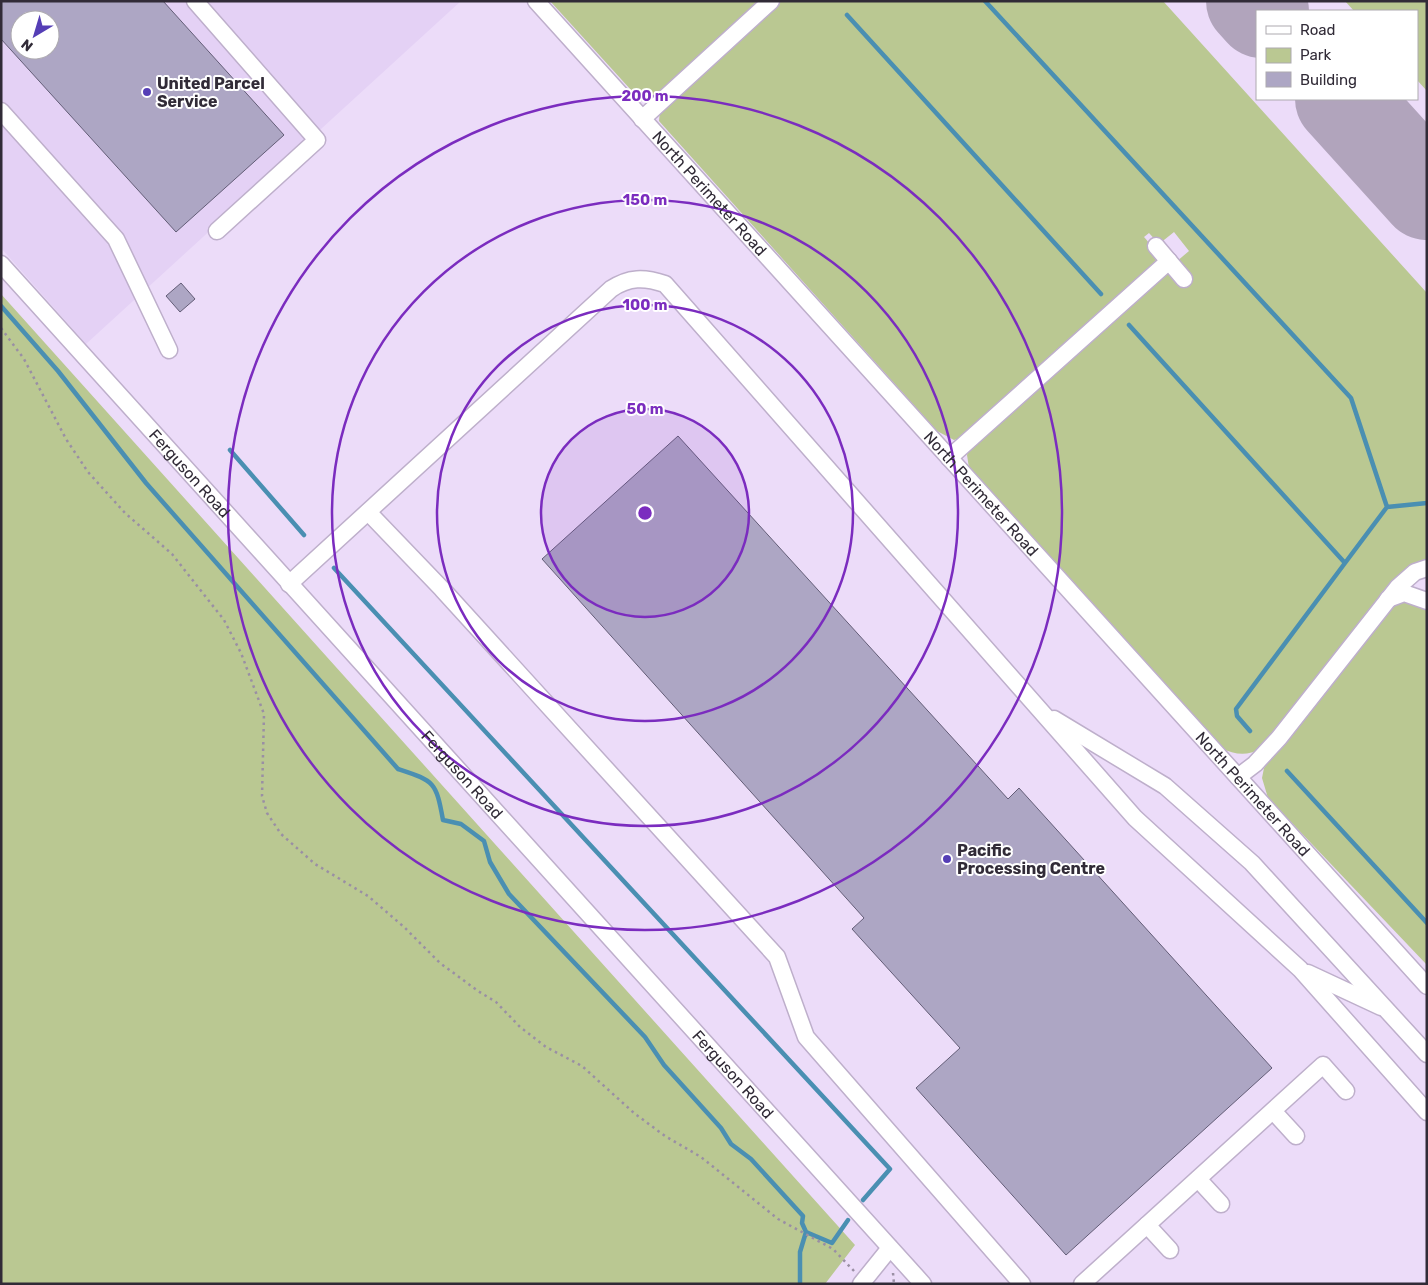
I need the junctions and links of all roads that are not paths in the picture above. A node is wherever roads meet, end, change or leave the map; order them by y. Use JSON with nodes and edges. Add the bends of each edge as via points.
{"nodes":[{"id":1,"x":195,"y":1,"type":"edge"},
{"id":2,"x":536,"y":1,"type":"edge"},
{"id":3,"x":771,"y":1,"type":"edge"},
{"id":4,"x":1,"y":111,"type":"edge"},
{"id":5,"x":642,"y":119,"type":"junction"},
{"id":6,"x":217,"y":231,"type":"dead end"},
{"id":7,"x":1156,"y":246,"type":"dead end"},
{"id":8,"x":1169,"y":261,"type":"junction"},
{"id":9,"x":1,"y":264,"type":"edge"},
{"id":10,"x":1184,"y":279,"type":"dead end"},
{"id":11,"x":168,"y":350,"type":"dead end"},
{"id":12,"x":949,"y":458,"type":"junction"},
{"id":13,"x":368,"y":512,"type":"junction"},
{"id":14,"x":1427,"y":568,"type":"edge"},
{"id":15,"x":289,"y":584,"type":"junction"},
{"id":16,"x":1386,"y":601,"type":"junction"},
{"id":17,"x":1427,"y":601,"type":"edge"},
{"id":18,"x":1041,"y":711,"type":"junction"},
{"id":19,"x":1238,"y":777,"type":"junction"},
{"id":20,"x":1300,"y":969,"type":"junction"},
{"id":21,"x":1427,"y":986,"type":"edge"},
{"id":22,"x":1387,"y":1010,"type":"junction"},
{"id":23,"x":1427,"y":1054,"type":"edge"},
{"id":24,"x":1346,"y":1091,"type":"dead end"},
{"id":25,"x":1272,"y":1110,"type":"junction"},
{"id":26,"x":1427,"y":1112,"type":"edge"},
{"id":27,"x":1296,"y":1136,"type":"dead end"},
{"id":28,"x":1198,"y":1179,"type":"junction"},
{"id":29,"x":1221,"y":1204,"type":"dead end"},
{"id":30,"x":1147,"y":1225,"type":"junction"},
{"id":31,"x":890,"y":1248,"type":"junction"},
{"id":32,"x":1170,"y":1250,"type":"dead end"},
{"id":33,"x":863,"y":1281,"type":"edge"},
{"id":34,"x":923,"y":1284,"type":"edge"},
{"id":35,"x":1022,"y":1284,"type":"edge"},
{"id":36,"x":1082,"y":1284,"type":"edge"}],
"edges":[{"from":1,"to":6,"type":"street","via":[[317,140]]},
{"from":2,"to":5,"type":"street","name":"North Perimeter Road"},
{"from":3,"to":5,"type":"street"},
{"from":4,"to":11,"type":"street","via":[[116,239]]},
{"from":5,"to":12,"type":"street","name":"North Perimeter Road"},
{"from":7,"to":8,"type":"street"},
{"from":8,"to":10,"type":"street"},
{"from":8,"to":12,"type":"street"},
{"from":9,"to":15,"type":"street","name":"Ferguson Road"},
{"from":12,"to":19,"type":"street","name":"North Perimeter Road"},
{"from":13,"to":15,"type":"street"},
{"from":13,"to":18,"type":"street","via":[[610,289],[627,280],[641,278],[665,284]]},
{"from":13,"to":35,"type":"street","via":[[777,957],[806,1038]]},
{"from":14,"to":16,"type":"street","via":[[1409,575]]},
{"from":15,"to":31,"type":"street","name":"Ferguson Road"},
{"from":16,"to":17,"type":"street","via":[[1404,593]]},
{"from":16,"to":19,"type":"street","via":[[1279,738]]},
{"from":18,"to":20,"type":"street","via":[[1135,818]]},
{"from":18,"to":22,"type":"street","via":[[1165,786],[1252,863]]},
{"from":19,"to":21,"type":"street","name":"North Perimeter Road"},
{"from":20,"to":22,"type":"street"},
{"from":20,"to":26,"type":"street"},
{"from":22,"to":23,"type":"street"},
{"from":24,"to":25,"type":"street","via":[[1323,1065]]},
{"from":25,"to":27,"type":"street"},
{"from":25,"to":28,"type":"street"},
{"from":28,"to":29,"type":"street"},
{"from":28,"to":30,"type":"street"},
{"from":30,"to":32,"type":"street"},
{"from":30,"to":36,"type":"street"},
{"from":31,"to":33,"type":"street"},
{"from":31,"to":34,"type":"street","name":"Ferguson Road"}]}
